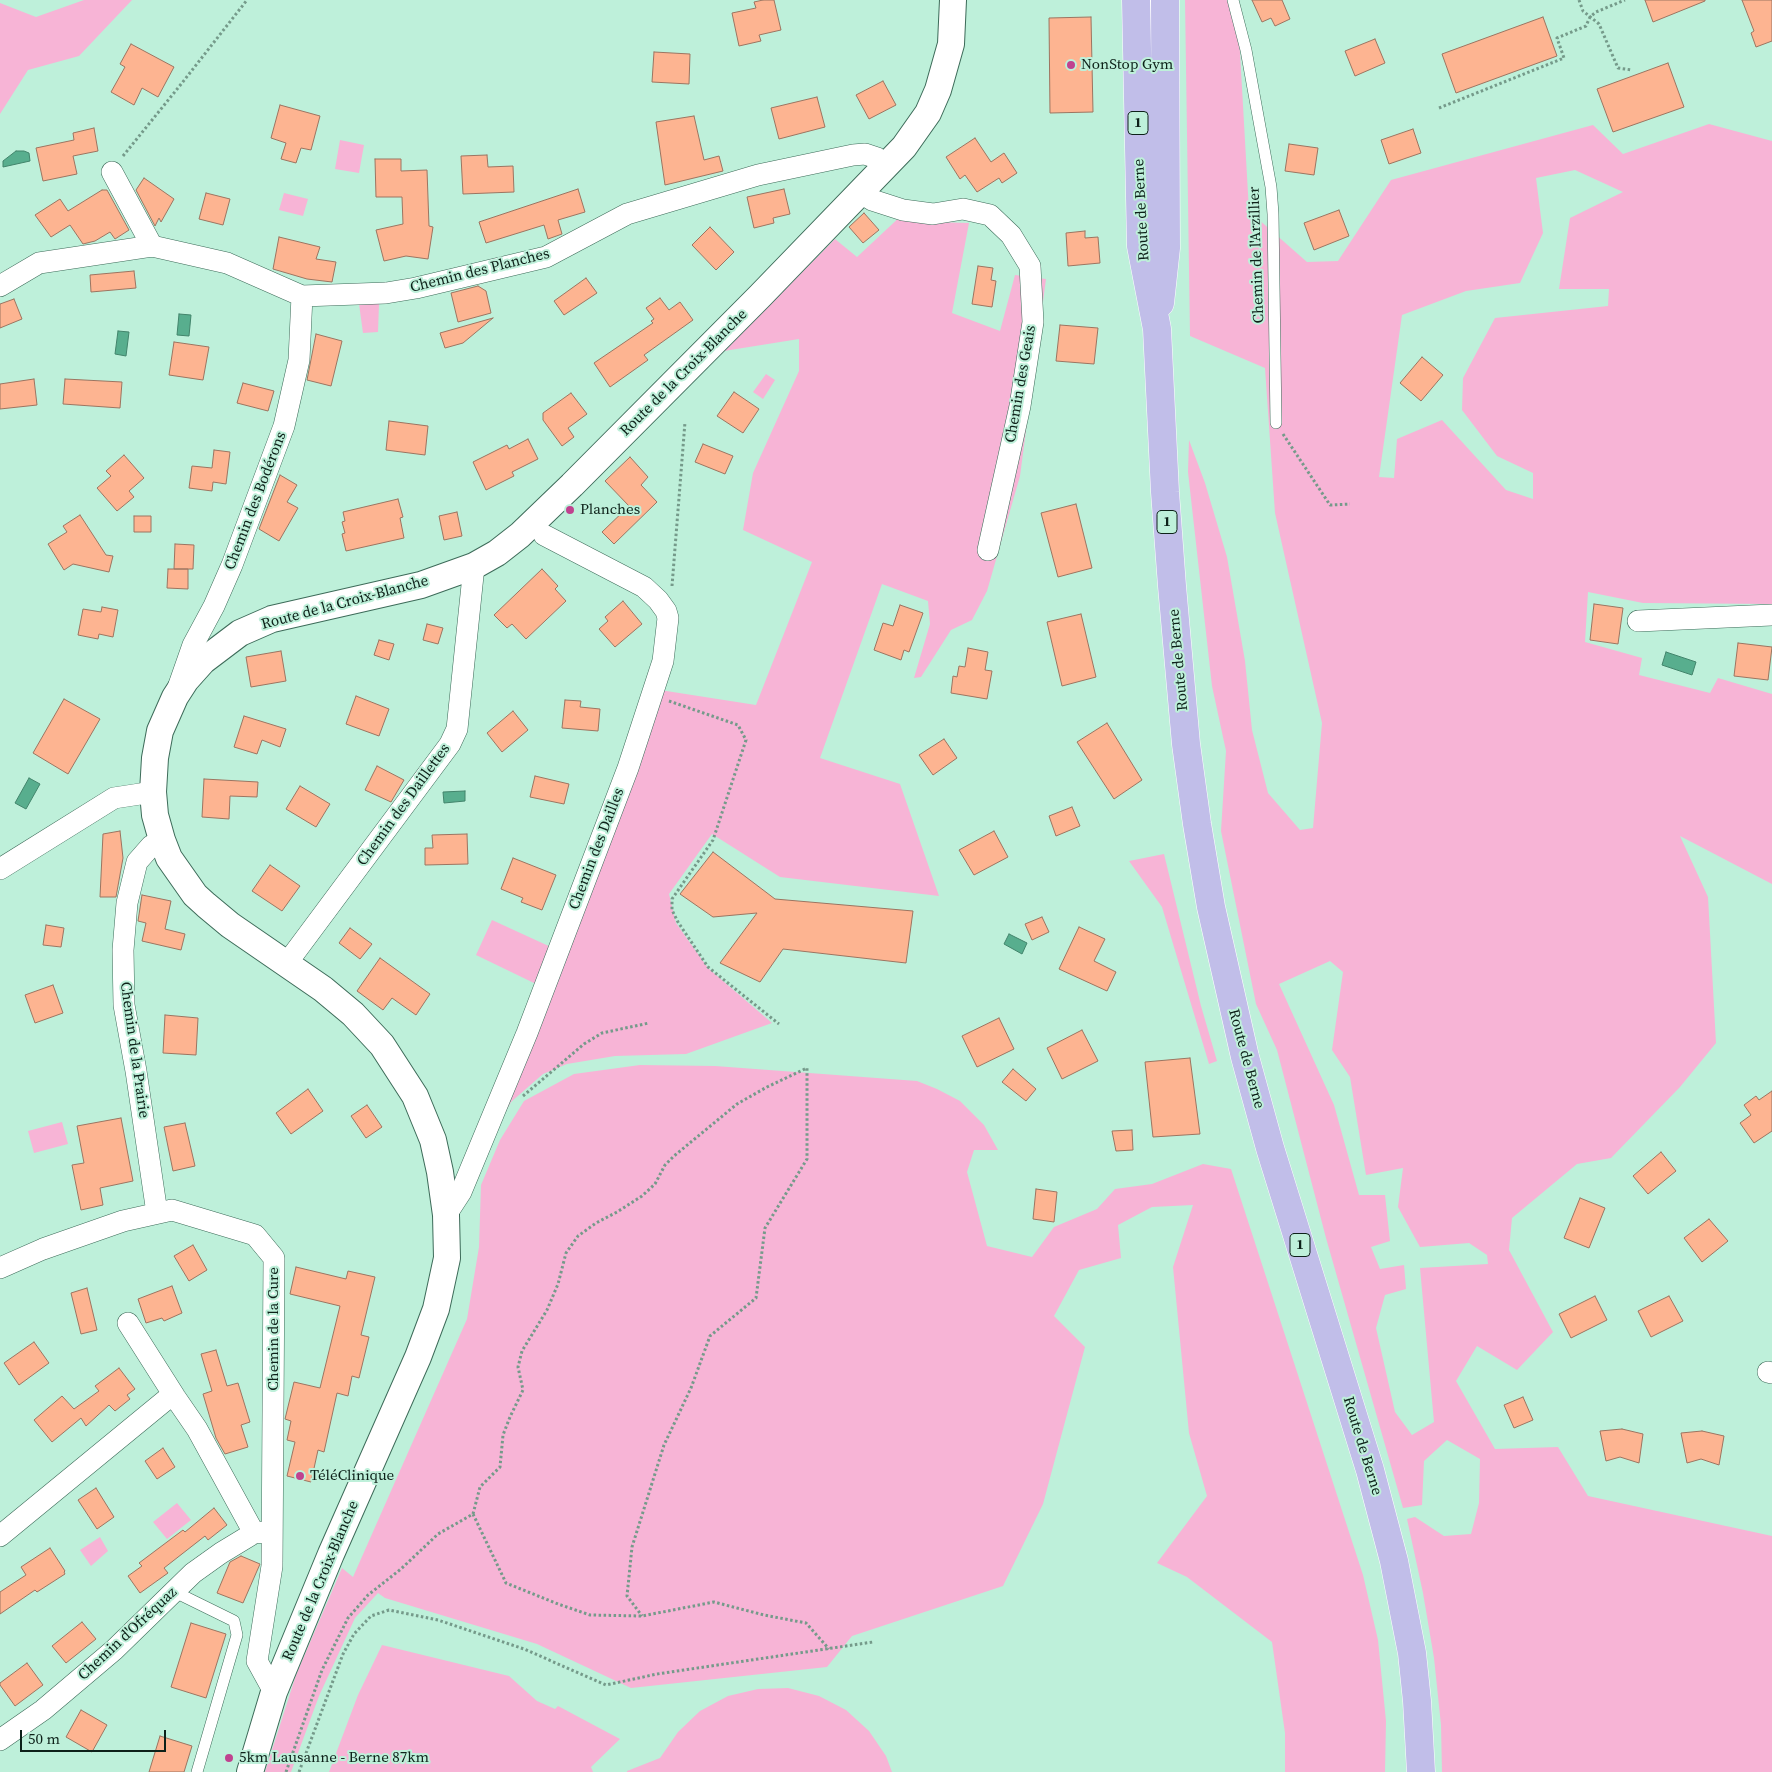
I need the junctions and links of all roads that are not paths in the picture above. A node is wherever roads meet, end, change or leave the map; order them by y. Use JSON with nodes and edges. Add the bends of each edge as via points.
{"nodes":[{"id":1,"x":953,"y":0,"type":"edge"},
{"id":2,"x":1136,"y":0,"type":"edge"},
{"id":3,"x":1165,"y":0,"type":"edge"},
{"id":4,"x":1233,"y":0,"type":"edge"},
{"id":5,"x":887,"y":165,"type":"junction"},
{"id":6,"x":112,"y":172,"type":"road end"},
{"id":7,"x":861,"y":193,"type":"junction"},
{"id":8,"x":152,"y":246,"type":"junction"},
{"id":9,"x":0,"y":286,"type":"edge"},
{"id":10,"x":302,"y":296,"type":"junction"},
{"id":11,"x":1157,"y":328,"type":"junction"},
{"id":12,"x":1276,"y":423,"type":"road end"},
{"id":13,"x":544,"y":535,"type":"dead end"},
{"id":14,"x":988,"y":550,"type":"dead end"},
{"id":15,"x":474,"y":566,"type":"junction"},
{"id":16,"x":1772,"y":615,"type":"edge"},
{"id":17,"x":1638,"y":621,"type":"dead end"},
{"id":18,"x":175,"y":697,"type":"junction"},
{"id":19,"x":153,"y":792,"type":"junction"},
{"id":20,"x":162,"y":840,"type":"junction"},
{"id":21,"x":0,"y":869,"type":"edge"},
{"id":22,"x":286,"y":963,"type":"junction"},
{"id":23,"x":157,"y":1213,"type":"junction"},
{"id":24,"x":446,"y":1215,"type":"junction"},
{"id":25,"x":0,"y":1268,"type":"edge"},
{"id":26,"x":128,"y":1323,"type":"dead end"},
{"id":27,"x":173,"y":1394,"type":"junction"},
{"id":28,"x":263,"y":1532,"type":"junction"},
{"id":29,"x":0,"y":1536,"type":"edge"},
{"id":30,"x":175,"y":1592,"type":"junction"},
{"id":31,"x":274,"y":1692,"type":"junction"},
{"id":32,"x":1,"y":1736,"type":"edge"},
{"id":33,"x":198,"y":1772,"type":"edge"},
{"id":34,"x":250,"y":1772,"type":"edge"},
{"id":35,"x":1421,"y":1772,"type":"edge"}],
"edges":[{"from":1,"to":5,"type":"street","name":"Route de la Croix-Blanche","via":[[950,44],[938,90],[917,130]]},
{"from":2,"to":11,"type":"main road","name":"Route de Berne","number":"1","via":[[1140,246]]},
{"from":3,"to":11,"type":"main road","name":"Route de Berne","number":"1","via":[[1166,248]]},
{"from":4,"to":12,"type":"lane","name":"Chemin de l'Arzillier","via":[[1248,59],[1274,214]]},
{"from":5,"to":7,"type":"street","name":"Route de la Croix-Blanche"},
{"from":5,"to":10,"type":"street","name":"Chemin des Planches","via":[[865,154],[773,172],[627,214],[546,257],[386,293]]},
{"from":6,"to":8,"type":"street"},
{"from":7,"to":14,"type":"street","name":"Chemin des Geais","via":[[903,210],[933,214],[963,208],[990,215],[1011,235],[1030,266],[1033,322],[1020,406]]},
{"from":7,"to":15,"type":"street","name":"Route de la Croix-Blanche","via":[[520,536]]},
{"from":8,"to":9,"type":"street","name":"Chemin des Planches","via":[[40,263]]},
{"from":8,"to":10,"type":"street","name":"Chemin des Planches","via":[[227,263]]},
{"from":10,"to":18,"type":"street","name":"Chemin des Bodérons","via":[[299,360],[284,426],[232,565],[193,645]]},
{"from":11,"to":35,"type":"main road","name":"Route de Berne","number":"1","via":[[1166,501],[1186,744],[1208,889],[1234,1015],[1270,1148],[1370,1470],[1394,1561],[1412,1653]]},
{"from":13,"to":24,"type":"street","name":"Chemin des Dailles","via":[[644,588],[666,611],[668,625],[663,661],[628,768],[527,1033],[461,1192]]},
{"from":15,"to":18,"type":"street","name":"Route de la Croix-Blanche","via":[[421,584],[272,619],[240,633],[204,661]]},
{"from":15,"to":22,"type":"street","name":"Chemin des Daillettes","via":[[457,728],[452,739]]},
{"from":16,"to":17,"type":"street"},
{"from":18,"to":19,"type":"street","name":"Route de la Croix-Blanche","via":[[160,731]]},
{"from":19,"to":20,"type":"street","name":"Route de la Croix-Blanche"},
{"from":19,"to":21,"type":"street","via":[[114,798]]},
{"from":20,"to":22,"type":"street","name":"Route de la Croix-Blanche","via":[[180,876],[206,905]]},
{"from":20,"to":23,"type":"street","name":"Chemin de la Prairie","via":[[151,846],[137,862],[123,950],[124,1004]]},
{"from":22,"to":24,"type":"street","name":"Route de la Croix-Blanche","via":[[354,1014],[382,1045],[415,1096],[432,1140]]},
{"from":23,"to":25,"type":"street","name":"Chemin de la Cure","via":[[123,1221]]},
{"from":23,"to":28,"type":"street","name":"Chemin de la Cure","via":[[172,1210],[255,1235],[274,1258]]},
{"from":24,"to":31,"type":"street","name":"Route de la Croix-Blanche","via":[[447,1258],[436,1309]]},
{"from":26,"to":27,"type":"street"},
{"from":27,"to":28,"type":"street"},
{"from":27,"to":29,"type":"street"},
{"from":28,"to":30,"type":"street","name":"Chemin d'Ofréquaz","via":[[220,1553],[193,1573]]},
{"from":28,"to":31,"type":"street","name":"Chemin de la Cure","via":[[272,1566],[257,1661]]},
{"from":30,"to":32,"type":"street","name":"Chemin d'Ofréquaz","via":[[72,1686],[43,1710]]},
{"from":30,"to":33,"type":"lane","via":[[234,1621],[237,1635]]},
{"from":31,"to":34,"type":"street","name":"Route de la Croix-Blanche"}]}
